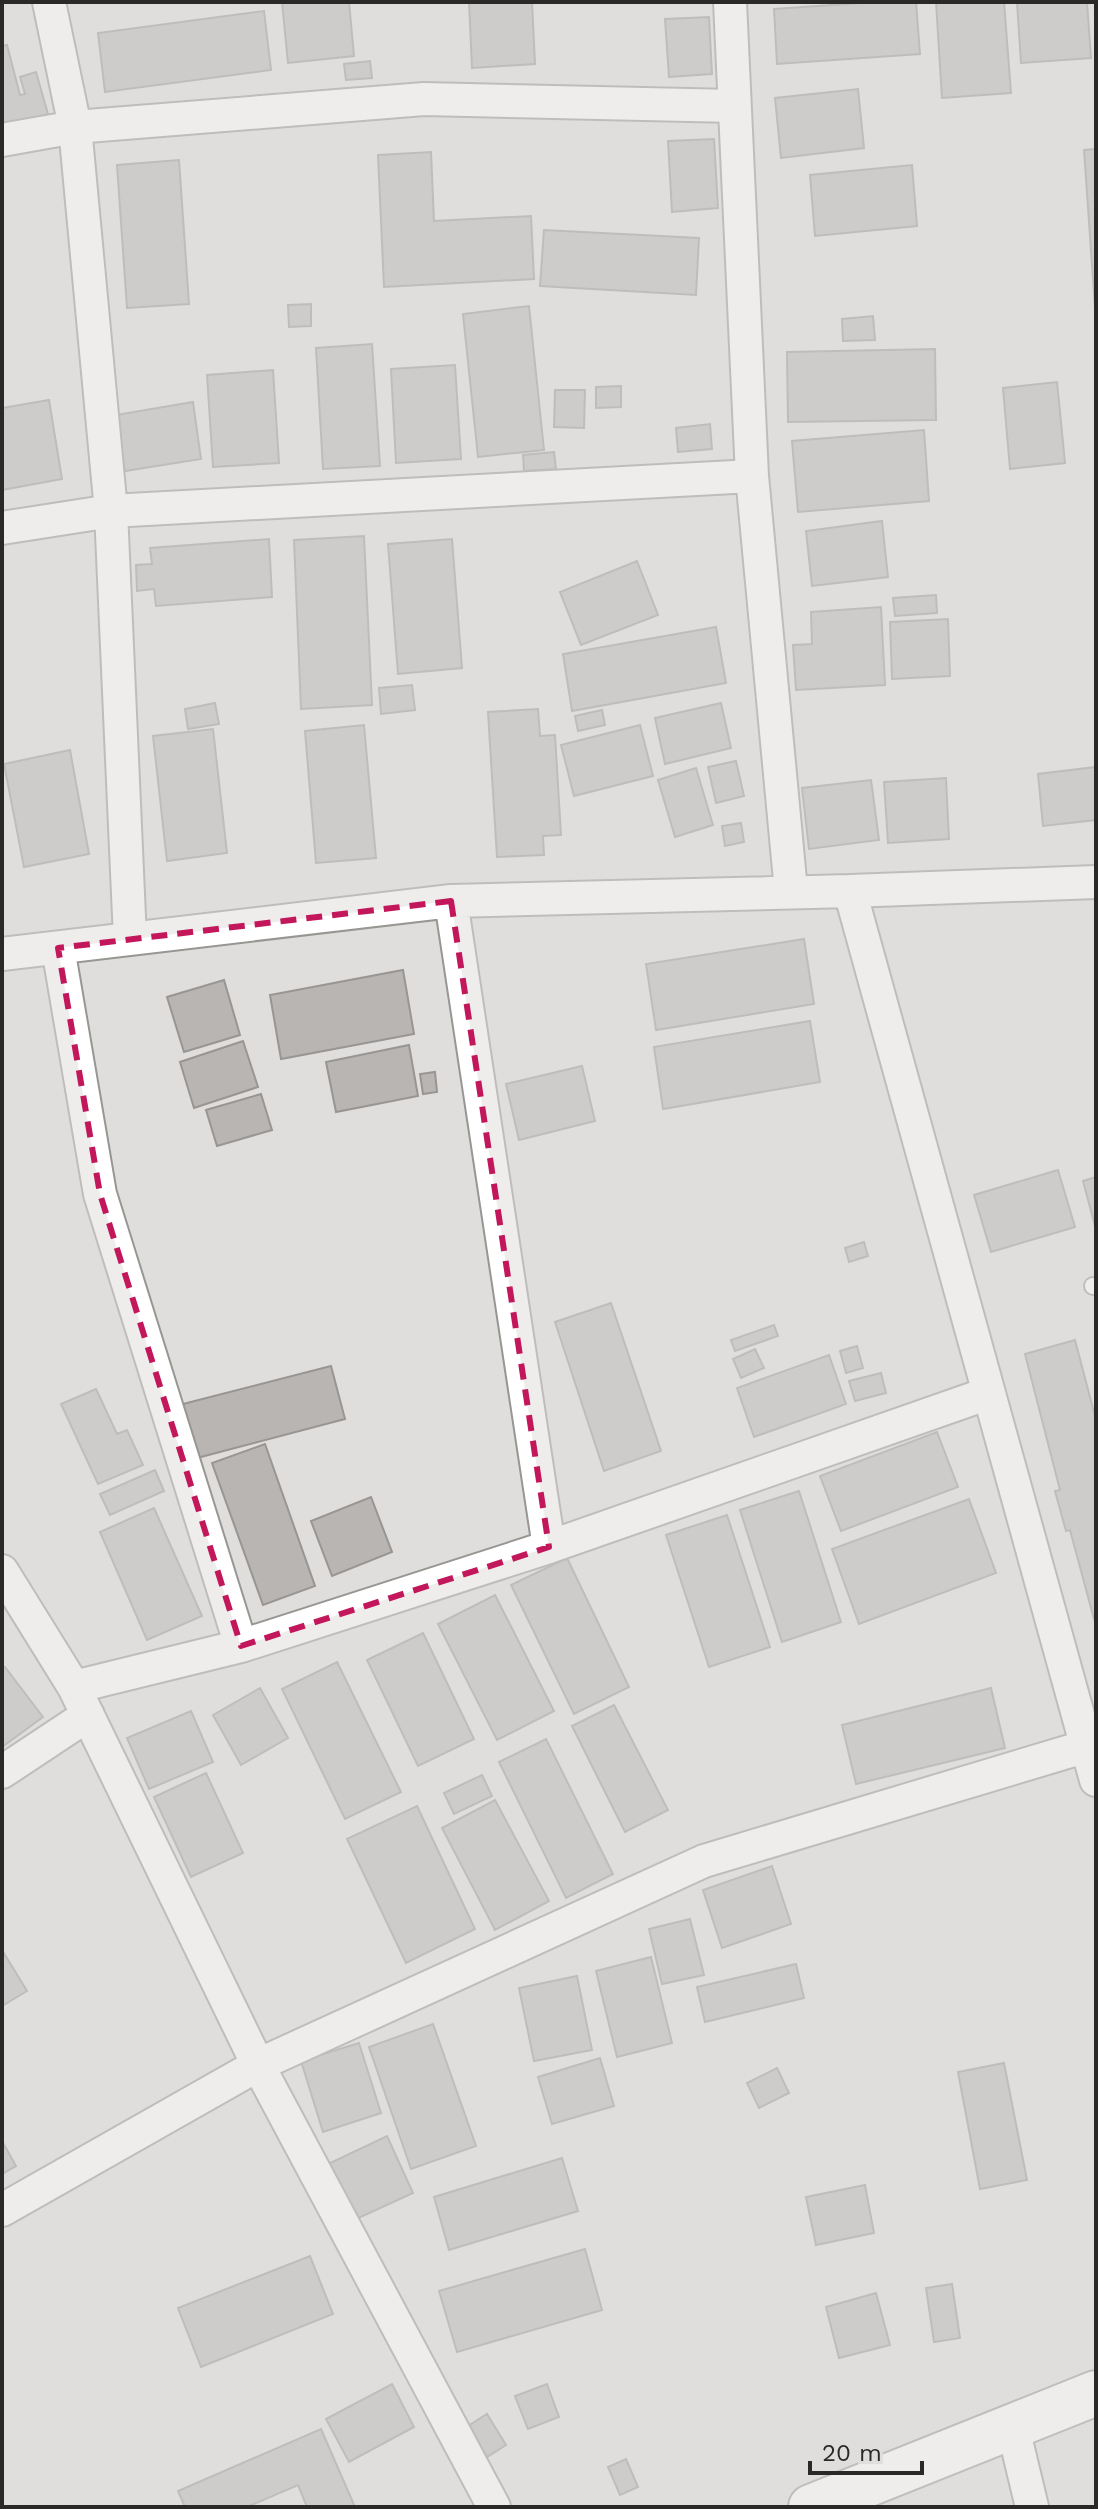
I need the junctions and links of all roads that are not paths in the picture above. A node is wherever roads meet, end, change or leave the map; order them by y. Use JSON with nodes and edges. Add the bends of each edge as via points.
{"nodes":[{"id":1,"x":49,"y":2,"type":"edge"},
{"id":2,"x":730,"y":2,"type":"edge"},
{"id":3,"x":734,"y":106,"type":"junction"},
{"id":4,"x":75,"y":127,"type":"junction"},
{"id":5,"x":2,"y":140,"type":"edge"},
{"id":6,"x":752,"y":476,"type":"junction"},
{"id":7,"x":111,"y":511,"type":"junction"},
{"id":8,"x":2,"y":528,"type":"edge"},
{"id":9,"x":1096,"y":882,"type":"edge"},
{"id":10,"x":791,"y":891,"type":"junction"},
{"id":11,"x":850,"y":891,"type":"junction"},
{"id":12,"x":451,"y":901,"type":"junction"},
{"id":13,"x":130,"y":939,"type":"junction"},
{"id":14,"x":58,"y":948,"type":"junction"},
{"id":15,"x":2,"y":954,"type":"edge"},
{"id":16,"x":989,"y":1393,"type":"junction"},
{"id":17,"x":549,"y":1547,"type":"junction"},
{"id":18,"x":2,"y":1571,"type":"edge"},
{"id":19,"x":241,"y":1646,"type":"junction"},
{"id":20,"x":81,"y":1701,"type":"junction"},
{"id":21,"x":1087,"y":1746,"type":"junction"},
{"id":22,"x":2,"y":1772,"type":"edge"},
{"id":23,"x":1096,"y":1780,"type":"edge"},
{"id":24,"x":258,"y":2065,"type":"junction"},
{"id":25,"x":2,"y":2210,"type":"edge"},
{"id":26,"x":1096,"y":2393,"type":"edge"},
{"id":27,"x":1013,"y":2428,"type":"junction"},
{"id":28,"x":494,"y":2507,"type":"edge"},
{"id":29,"x":811,"y":2507,"type":"edge"},
{"id":30,"x":1032,"y":2507,"type":"edge"}],
"edges":[{"from":1,"to":4,"type":"street"},
{"from":2,"to":3,"type":"street"},
{"from":3,"to":4,"type":"street","via":[[424,99]]},
{"from":3,"to":6,"type":"street"},
{"from":4,"to":5,"type":"street"},
{"from":4,"to":7,"type":"street"},
{"from":6,"to":7,"type":"street"},
{"from":6,"to":10,"type":"street"},
{"from":7,"to":8,"type":"street"},
{"from":7,"to":13,"type":"street"},
{"from":9,"to":11,"type":"street"},
{"from":10,"to":11,"type":"street"},
{"from":10,"to":12,"type":"street"},
{"from":11,"to":16,"type":"street"},
{"from":12,"to":13,"type":"street"},
{"from":12,"to":17,"type":"street"},
{"from":13,"to":14,"type":"street"},
{"from":14,"to":15,"type":"street"},
{"from":14,"to":19,"type":"street","via":[[100,1194]]},
{"from":16,"to":17,"type":"street"},
{"from":16,"to":21,"type":"street"},
{"from":17,"to":19,"type":"street"},
{"from":18,"to":20,"type":"street"},
{"from":19,"to":20,"type":"street"},
{"from":20,"to":22,"type":"street"},
{"from":20,"to":24,"type":"street"},
{"from":21,"to":23,"type":"street"},
{"from":21,"to":24,"type":"street","via":[[704,1861]]},
{"from":24,"to":25,"type":"street"},
{"from":24,"to":28,"type":"street"},
{"from":26,"to":27,"type":"main road"},
{"from":27,"to":29,"type":"main road"},
{"from":27,"to":30,"type":"street"}]}
